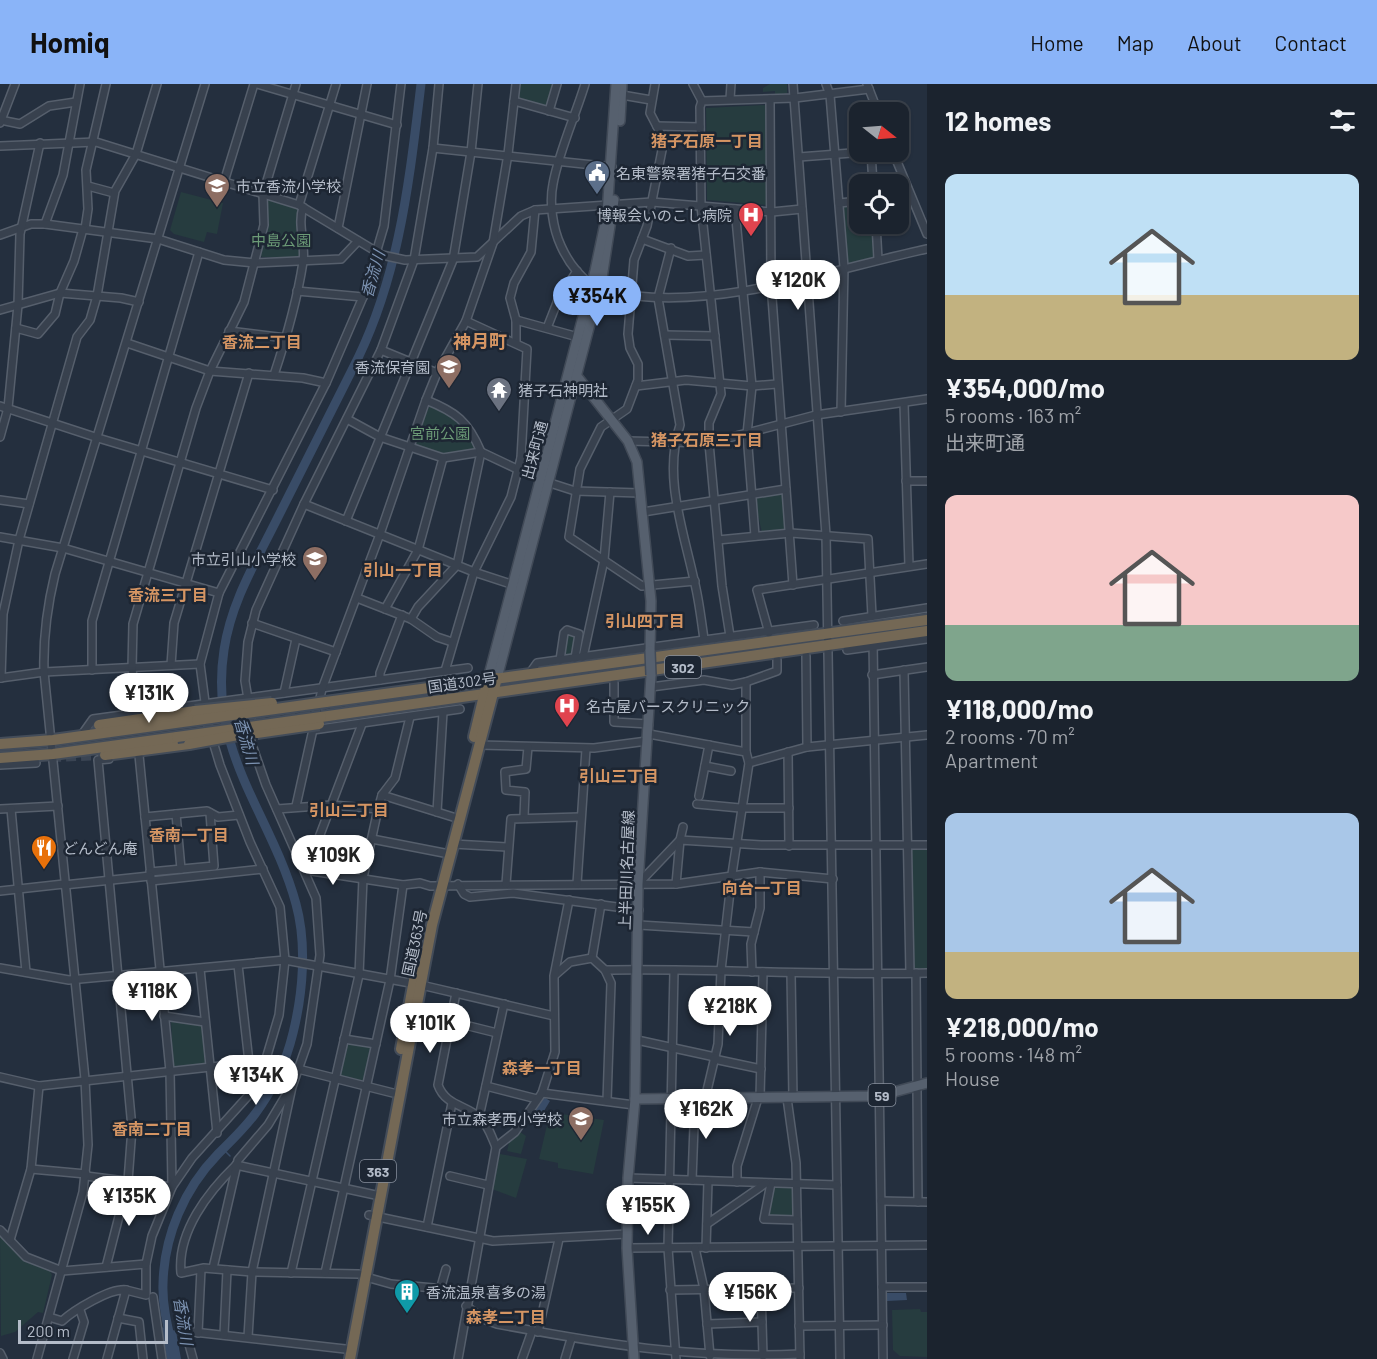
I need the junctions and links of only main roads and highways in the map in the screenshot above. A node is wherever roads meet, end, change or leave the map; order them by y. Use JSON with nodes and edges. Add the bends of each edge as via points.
{"nodes":[{"id":1,"x":616,"y":84,"type":"edge"},
{"id":2,"x":622,"y":84,"type":"edge"},
{"id":3,"x":610,"y":205,"type":"junction"},
{"id":4,"x":595,"y":287,"type":"junction"},
{"id":5,"x":576,"y":375,"type":"junction"},
{"id":6,"x":516,"y":586,"type":"junction"},
{"id":7,"x":927,"y":620,"type":"edge"},
{"id":8,"x":927,"y":631,"type":"edge"},
{"id":9,"x":492,"y":678,"type":"junction"},
{"id":10,"x":488,"y":694,"type":"junction"},
{"id":11,"x":202,"y":710,"type":"junction"},
{"id":12,"x":317,"y":724,"type":"junction"},
{"id":13,"x":99,"y":725,"type":"dead end"},
{"id":14,"x":0,"y":744,"type":"edge"},
{"id":15,"x":83,"y":750,"type":"junction"},
{"id":16,"x":0,"y":758,"type":"edge"},
{"id":17,"x":439,"y":885,"type":"junction"},
{"id":18,"x":417,"y":984,"type":"junction"},
{"id":19,"x":927,"y":1083,"type":"edge"},
{"id":20,"x":634,"y":1102,"type":"junction"},
{"id":21,"x":377,"y":1195,"type":"junction"},
{"id":22,"x":633,"y":1354,"type":"edge"},
{"id":23,"x":346,"y":1356,"type":"edge"}],
"edges":[{"from":1,"to":3,"type":"main road","name":"出来町通"},
{"from":2,"to":3,"type":"main road","name":"出来町通"},
{"from":3,"to":4,"type":"main road","name":"出来町通"},
{"from":3,"to":4,"type":"main road","name":"出来町通"},
{"from":4,"to":5,"type":"main road","name":"出来町通","via":[[596,302]]},
{"from":4,"to":6,"type":"main road","name":"出来町通","via":[[571,363]]},
{"from":5,"to":6,"type":"main road","name":"出来町通"},
{"from":5,"to":20,"type":"main road","name":"上半田川名古屋線","bridge":true,"via":[[628,441],[637,462],[651,601],[651,687],[638,884]]},
{"from":6,"to":9,"type":"main road","name":"出来町通"},
{"from":7,"to":9,"type":"highway","name":"国道302号","number":"302","via":[[872,621],[828,632],[770,635]]},
{"from":8,"to":10,"type":"highway","name":"国道302号","number":"302","via":[[873,643]]},
{"from":9,"to":10,"type":"highway","name":"国道363号","number":"363"},
{"from":9,"to":11,"type":"highway","name":"国道302号","number":"302","bridge":true,"via":[[314,704]]},
{"from":10,"to":12,"type":"highway","name":"国道302号","number":"302","via":[[411,704]]},
{"from":10,"to":17,"type":"highway","name":"国道363号","number":"363","via":[[453,817]]},
{"from":10,"to":17,"type":"highway","name":"国道363号","number":"363","via":[[479,745]]},
{"from":11,"to":13,"type":"highway"},
{"from":11,"to":14,"type":"highway","name":"国道302号","number":"302","via":[[81,736]]},
{"from":12,"to":15,"type":"highway","bridge":true},
{"from":12,"to":15,"type":"highway","bridge":true,"via":[[294,732],[103,757]]},
{"from":15,"to":16,"type":"highway","via":[[18,761]]},
{"from":17,"to":18,"type":"highway","name":"国道363号","number":"363"},
{"from":18,"to":21,"type":"highway","name":"国道363号","number":"363"},
{"from":18,"to":21,"type":"highway","name":"国道363号","number":"363","via":[[393,1093]]},
{"from":19,"to":20,"type":"main road","number":"59","via":[[879,1096]]},
{"from":20,"to":22,"type":"main road","name":"上半田川名古屋線","via":[[627,1234]]},
{"from":21,"to":23,"type":"highway","name":"国道363号","number":"363"}]}
